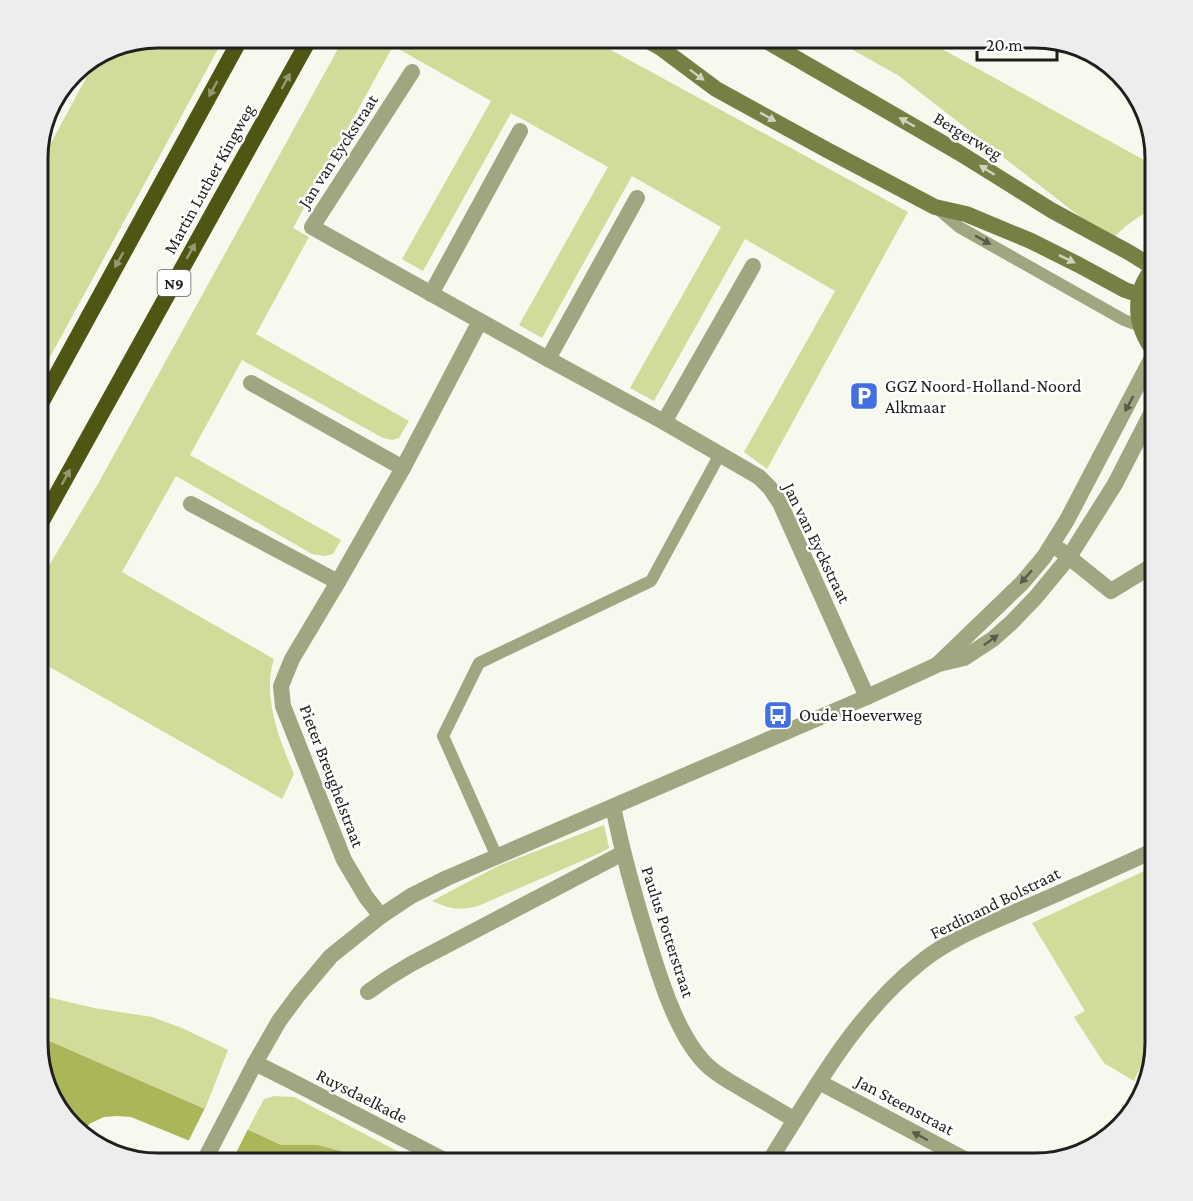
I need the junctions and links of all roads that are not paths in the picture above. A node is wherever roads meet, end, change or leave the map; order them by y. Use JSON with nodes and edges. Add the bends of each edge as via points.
{"nodes":[{"id":1,"x":236,"y":48,"type":"edge"},
{"id":2,"x":304,"y":48,"type":"edge"},
{"id":3,"x":661,"y":48,"type":"edge"},
{"id":4,"x":778,"y":48,"type":"edge"},
{"id":5,"x":412,"y":72,"type":"dead end"},
{"id":6,"x":520,"y":131,"type":"dead end"},
{"id":7,"x":637,"y":198,"type":"dead end"},
{"id":8,"x":935,"y":207,"type":"junction"},
{"id":9,"x":1145,"y":261,"type":"edge"},
{"id":10,"x":753,"y":266,"type":"dead end"},
{"id":11,"x":1145,"y":281,"type":"edge"},
{"id":12,"x":431,"y":294,"type":"junction"},
{"id":13,"x":1140,"y":295,"type":"junction"},
{"id":14,"x":480,"y":321,"type":"junction"},
{"id":15,"x":1140,"y":326,"type":"junction"},
{"id":16,"x":1145,"y":338,"type":"edge"},
{"id":17,"x":548,"y":359,"type":"junction"},
{"id":18,"x":1145,"y":371,"type":"edge"},
{"id":19,"x":251,"y":383,"type":"dead end"},
{"id":20,"x":48,"y":391,"type":"edge"},
{"id":21,"x":664,"y":422,"type":"junction"},
{"id":22,"x":1145,"y":426,"type":"edge"},
{"id":23,"x":720,"y":454,"type":"junction"},
{"id":24,"x":403,"y":468,"type":"junction"},
{"id":25,"x":191,"y":504,"type":"dead end"},
{"id":26,"x":48,"y":510,"type":"edge"},
{"id":27,"x":1052,"y":544,"type":"junction"},
{"id":28,"x":1069,"y":557,"type":"junction"},
{"id":29,"x":1145,"y":570,"type":"edge"},
{"id":30,"x":338,"y":582,"type":"junction"},
{"id":31,"x":939,"y":664,"type":"junction"},
{"id":32,"x":867,"y":697,"type":"junction"},
{"id":33,"x":613,"y":807,"type":"junction"},
{"id":34,"x":623,"y":853,"type":"junction"},
{"id":35,"x":1145,"y":854,"type":"edge"},
{"id":36,"x":497,"y":856,"type":"junction"},
{"id":37,"x":381,"y":916,"type":"junction"},
{"id":38,"x":368,"y":992,"type":"dead end"},
{"id":39,"x":255,"y":1063,"type":"junction"},
{"id":40,"x":819,"y":1082,"type":"junction"},
{"id":41,"x":795,"y":1120,"type":"junction"},
{"id":42,"x":208,"y":1153,"type":"edge"},
{"id":43,"x":429,"y":1153,"type":"edge"},
{"id":44,"x":775,"y":1153,"type":"edge"},
{"id":45,"x":951,"y":1153,"type":"edge"}],
"edges":[{"from":1,"to":20,"type":"highway","one_way":true},
{"from":26,"to":2,"type":"highway","name":"Martin Luther Kingweg","number":"N9","one_way":true},
{"from":3,"to":8,"type":"main road","one_way":true,"via":[[717,89]]},
{"from":9,"to":4,"type":"main road","name":"Bergerweg","one_way":true},
{"from":5,"to":12,"type":"street","name":"Jan van Eyckstraat","via":[[312,227]]},
{"from":6,"to":12,"type":"street"},
{"from":7,"to":17,"type":"street"},
{"from":8,"to":13,"type":"main road","one_way":true,"via":[[966,214],[1030,241]]},
{"from":8,"to":15,"type":"lane","one_way":true,"via":[[959,227]]},
{"from":10,"to":21,"type":"street"},
{"from":11,"to":13,"type":"main road"},
{"from":12,"to":14,"type":"street","name":"Jan van Eyckstraat"},
{"from":13,"to":15,"type":"main road"},
{"from":14,"to":17,"type":"street","name":"Jan van Eyckstraat"},
{"from":14,"to":24,"type":"street","name":"Pieter Breughelstraat"},
{"from":15,"to":16,"type":"main road"},
{"from":17,"to":21,"type":"street","name":"Jan van Eyckstraat"},
{"from":18,"to":27,"type":"street","one_way":true},
{"from":19,"to":24,"type":"street"},
{"from":21,"to":23,"type":"street","name":"Jan van Eyckstraat"},
{"from":22,"to":28,"type":"street","via":[[1115,484]]},
{"from":23,"to":32,"type":"street","name":"Jan van Eyckstraat","via":[[759,477],[780,503]]},
{"from":23,"to":36,"type":"lane","via":[[651,581],[479,663],[443,736]]},
{"from":24,"to":30,"type":"street","name":"Pieter Breughelstraat"},
{"from":25,"to":30,"type":"street"},
{"from":27,"to":28,"type":"street"},
{"from":27,"to":31,"type":"street","one_way":true,"via":[[1022,583]]},
{"from":28,"to":29,"type":"street","via":[[1110,591]]},
{"from":31,"to":28,"type":"street","one_way":true,"via":[[964,658],[993,639]]},
{"from":30,"to":37,"type":"street","name":"Pieter Breughelstraat","via":[[292,659],[281,686],[283,706],[344,860]]},
{"from":31,"to":32,"type":"street"},
{"from":32,"to":33,"type":"street"},
{"from":33,"to":34,"type":"street","name":"Paulus Potterstraat"},
{"from":33,"to":36,"type":"street"},
{"from":34,"to":38,"type":"street","via":[[411,964]]},
{"from":34,"to":41,"type":"street","name":"Paulus Potterstraat","via":[[663,989],[695,1052],[716,1072]]},
{"from":35,"to":40,"type":"street","name":"Ferdinand Bolstraat","via":[[969,933],[922,961],[870,1010]]},
{"from":36,"to":37,"type":"street","via":[[438,882]]},
{"from":37,"to":39,"type":"street","via":[[331,956],[279,1021]]},
{"from":39,"to":42,"type":"street"},
{"from":39,"to":43,"type":"street","name":"Ruysdaelkade"},
{"from":40,"to":41,"type":"street","name":"Ferdinand Bolstraat"},
{"from":45,"to":40,"type":"street","name":"Jan Steenstraat","one_way":true},
{"from":41,"to":44,"type":"street","name":"Ferdinand Bolstraat"}]}
